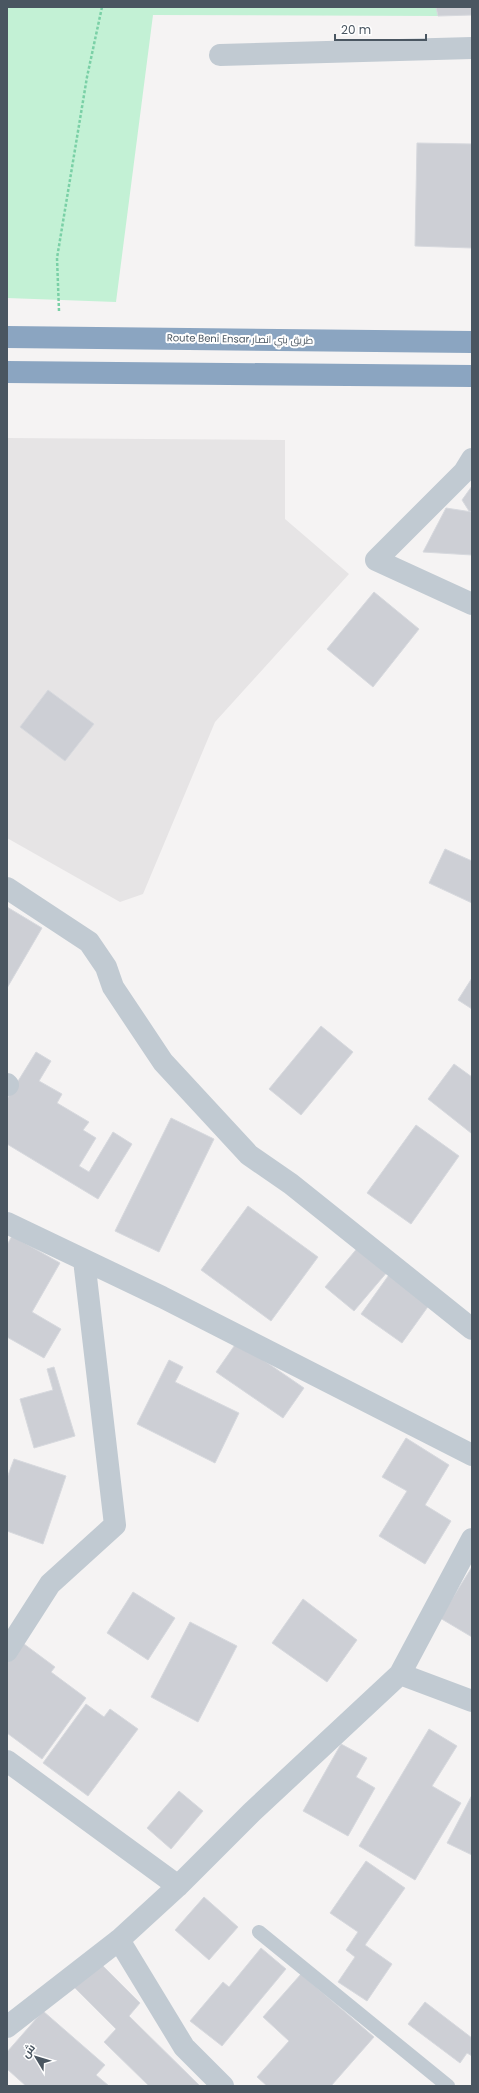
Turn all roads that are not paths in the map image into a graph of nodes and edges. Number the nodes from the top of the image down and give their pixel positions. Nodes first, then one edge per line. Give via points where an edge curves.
1 (472, 48) edge
2 (220, 54) dead end
3 (7, 337) edge
4 (472, 342) edge
5 (7, 372) edge
6 (472, 376) edge
7 (472, 459) edge
8 (472, 604) edge
9 (7, 888) edge
10 (7, 1223) edge
11 (84, 1260) junction
12 (472, 1329) edge
13 (472, 1455) edge
14 (472, 1539) edge
15 (7, 1651) edge
16 (400, 1674) junction
17 (472, 1701) edge
18 (7, 1761) edge
19 (178, 1886) junction
20 (259, 1932) dead end
21 (119, 1940) junction
22 (7, 2027) edge
23 (223, 2086) edge
24 (448, 2086) edge

1 - 2 street
3 - 4 highway, Route Beni Ensar طريق بني انصار
5 - 6 highway
7 - 8 street via 464,472 376,560
9 - 12 street via 89,942 106,967 113,987 163,1062 250,1155 291,1184
10 - 11 street
11 - 13 street
11 - 15 street via 115,1525 50,1584
14 - 16 street
16 - 17 street
16 - 19 street via 252,1812
18 - 19 street
19 - 21 street
20 - 24 lane
21 - 22 street
21 - 23 street via 184,2047

